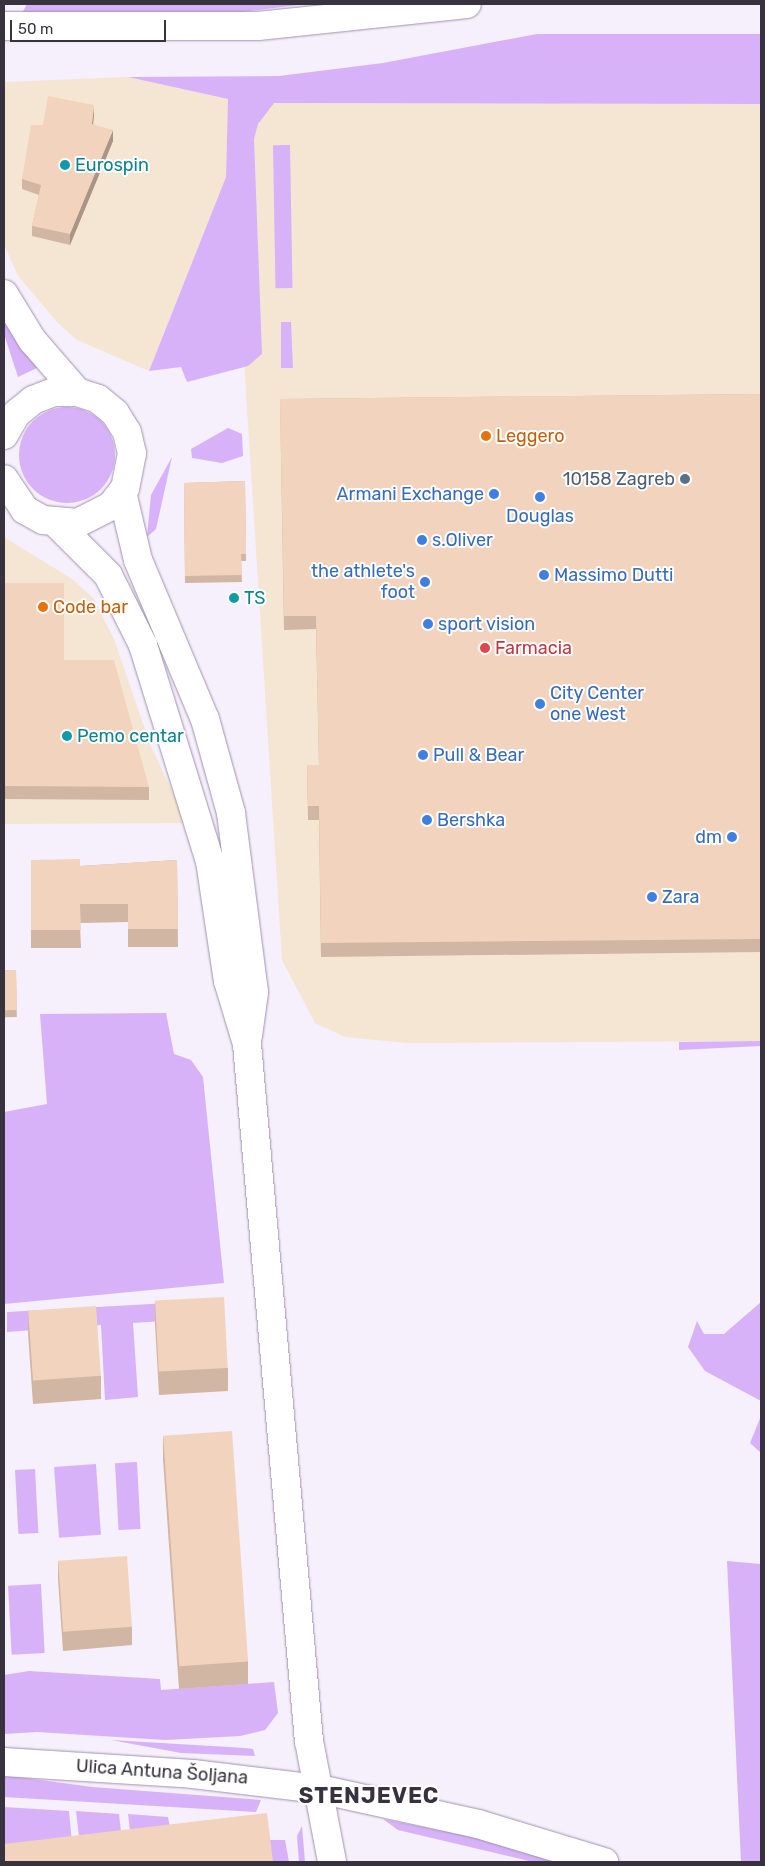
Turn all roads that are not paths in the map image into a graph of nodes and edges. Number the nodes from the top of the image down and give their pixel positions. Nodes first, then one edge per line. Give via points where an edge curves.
1 (467, 4) edge
2 (4, 26) edge
3 (4, 294) edge
4 (77, 392) junction
5 (4, 430) edge
6 (4, 479) edge
7 (122, 492) junction
8 (56, 523) junction
9 (246, 1044) junction
10 (4, 1762) edge
11 (319, 1788) junction
12 (332, 1862) edge
13 (604, 1862) edge

1 - 2 street via 258,26
3 - 4 street via 32,340
4 - 5 street via 54,392 33,400
4 - 7 street via 98,399 116,413 128,432 131,471
6 - 8 street via 25,510
7 - 8 street via 98,516 78,523
7 - 9 street via 138,560 205,719 231,813 254,987
8 - 9 street via 108,575 143,645 210,861 228,982
9 - 11 street via 284,1498 308,1741
10 - 11 street, Ulica Antuna Šoljana via 201,1774
11 - 12 street
11 - 13 street, Ulica Antuna Šoljana via 478,1824

